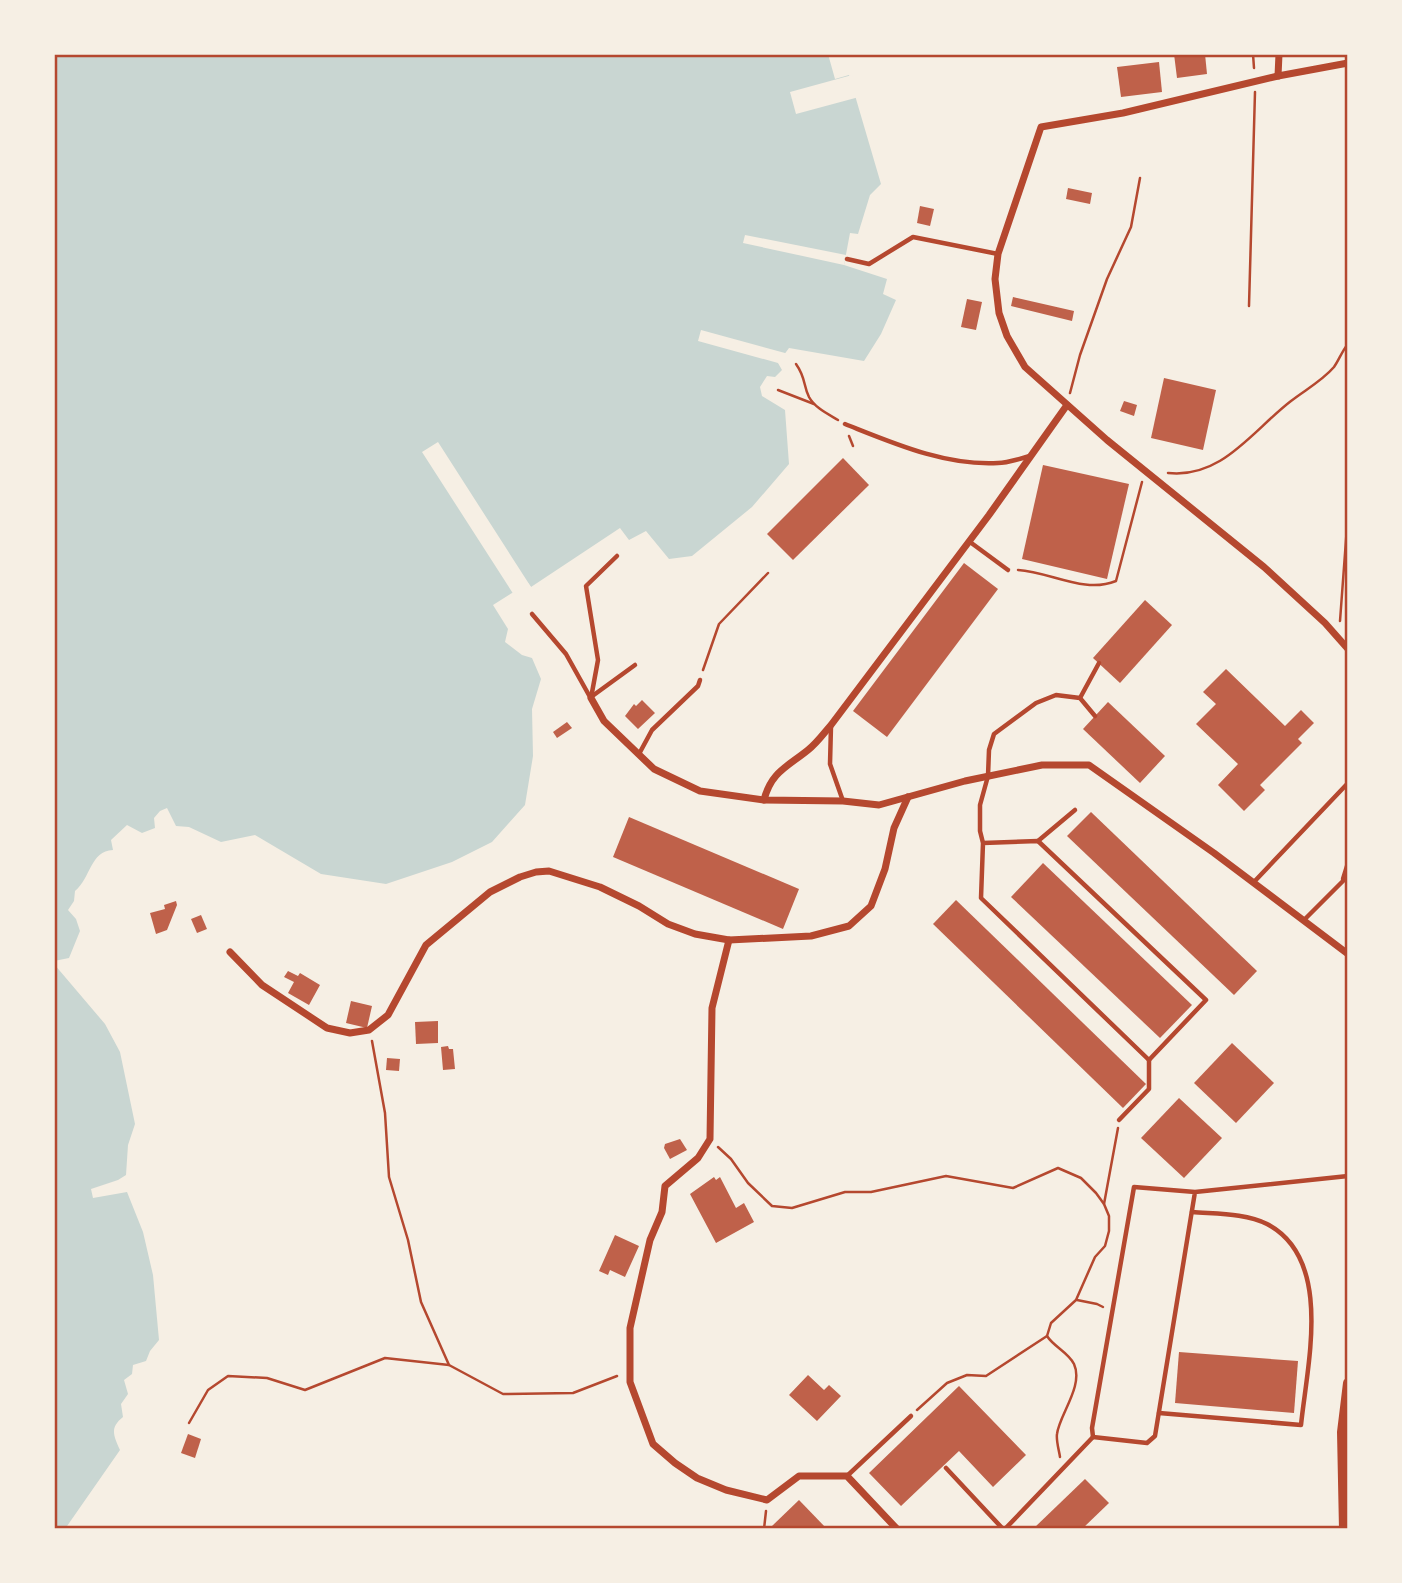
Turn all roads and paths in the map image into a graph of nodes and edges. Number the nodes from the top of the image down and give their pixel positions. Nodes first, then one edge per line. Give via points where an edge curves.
1 (1253, 54) edge
2 (1279, 54) edge
3 (1348, 63) edge
4 (1278, 75) junction
5 (1255, 83) junction
6 (1140, 178) dead end
7 (999, 254) junction
8 (847, 259) dead end
9 (1249, 306) dead end
10 (1348, 344) edge
11 (796, 364) dead end
12 (778, 390) dead end
13 (815, 405) junction
14 (1067, 405) junction
15 (845, 424) junction
16 (853, 446) dead end
17 (1031, 456) junction
18 (1145, 470) junction
19 (1348, 513) edge
20 (969, 541) junction
21 (617, 556) dead end
22 (1008, 570) joint
23 (768, 573) dead end
24 (532, 614) dead end
25 (1339, 639) junction
26 (1348, 649) edge
27 (1098, 663) dead end
28 (635, 665) dead end
29 (700, 680) joint
30 (591, 698) junction
31 (1080, 698) junction
32 (1095, 716) dead end
33 (831, 725) junction
34 (639, 755) junction
35 (988, 776) junction
36 (1348, 783) edge
37 (908, 797) junction
38 (764, 800) junction
39 (843, 802) junction
40 (1075, 810) dead end
41 (1038, 841) junction
42 (984, 843) junction
43 (1348, 863) edge
44 (1348, 876) edge
45 (1342, 882) junction
46 (1253, 883) junction
47 (1303, 921) junction
48 (729, 940) junction
49 (230, 952) dead end
50 (1348, 954) edge
51 (369, 1030) junction
52 (1149, 1060) junction
53 (1119, 1120) joint
54 (710, 1139) junction
55 (1348, 1176) edge
56 (1195, 1192) junction
57 (1104, 1204) junction
58 (1192, 1212) junction
59 (1076, 1300) junction
60 (1112, 1313) junction
61 (1047, 1336) junction
62 (449, 1365) junction
63 (630, 1371) junction
64 (1348, 1383) edge
65 (1159, 1413) junction
66 (911, 1416) joint
67 (189, 1423) dead end
68 (1093, 1437) junction
69 (946, 1468) dead end
70 (1061, 1470) junction
71 (847, 1476) junction
72 (767, 1500) junction
73 (1345, 1525) edge
74 (765, 1528) edge
75 (897, 1529) edge
76 (1004, 1529) edge

1 - 5 path
2 - 4 street
3 - 4 street
4 - 5 street
5 - 7 street via 1041,127
5 - 9 path
6 - 14 path via 1131,227 1080,355
7 - 8 lane via 913,237 869,264
7 - 14 street via 995,279 1007,336 1025,368
10 - 18 path via 1334,367 1226,459 1178,474
11 - 13 path
12 - 13 path
13 - 15 path
14 - 17 street
14 - 18 street
15 - 16 path
15 - 17 lane via 889,442 965,462 999,463
17 - 20 street
18 - 22 path via 1116,581 1102,586 1082,584
18 - 25 street via 1265,567
19 - 25 path
20 - 22 lane
20 - 33 street
21 - 30 lane via 586,586 598,660
23 - 29 path via 719,624
24 - 30 lane via 566,654
25 - 26 street
27 - 31 lane
28 - 30 lane
29 - 34 lane via 652,730
30 - 34 street via 604,722
31 - 32 lane
31 - 35 lane via 1056,695 1036,703 994,734
33 - 38 street via 810,749 782,768
33 - 39 lane via 831,764
34 - 38 street via 653,769 700,790
35 - 37 street
35 - 42 lane via 980,806
35 - 46 street via 1042,765 1089,765
36 - 46 lane
37 - 39 street via 879,805
37 - 48 street via 871,906 849,926 811,936
38 - 39 street
40 - 41 lane
41 - 42 lane
41 - 52 lane via 1206,1000
42 - 52 lane via 981,898
43 - 45 lane
44 - 45 lane
45 - 47 lane
46 - 47 street
47 - 50 street
48 - 51 street via 668,924 600,887 536,872 490,892 426,945 388,1015
48 - 54 street via 712,1008
49 - 51 street via 262,985 327,1028 349,1033
51 - 62 path via 386,1113 389,1177 421,1301
52 - 53 lane via 1149,1089
53 - 57 path
54 - 57 path via 772,1206 792,1208 845,1192 871,1192 946,1176 1013,1188 1058,1168 1081,1178
54 - 63 street via 698,1158 665,1186 630,1328
55 - 56 lane
56 - 58 lane
56 - 60 lane via 1134,1186
57 - 59 path via 1109,1216 1105,1246 1095,1257
58 - 65 lane
58 - 65 lane via 1267,1224 1290,1242 1304,1265 1311,1298 1301,1425
59 - 60 path
59 - 61 path via 1051,1323
60 - 68 lane
61 - 66 path via 986,1376 967,1375 947,1383
61 - 70 path via 1076,1371 1071,1403 1057,1433
62 - 63 path via 503,1394 573,1393
62 - 67 path via 385,1358 304,1390 267,1378 228,1376 208,1390
63 - 72 street via 653,1444 697,1478
64 - 73 street via 1342,1432
65 - 68 lane via 1155,1436 1146,1443
66 - 71 lane
68 - 70 lane
69 - 76 lane
70 - 76 lane
71 - 72 street via 799,1476
71 - 75 street
72 - 74 path

